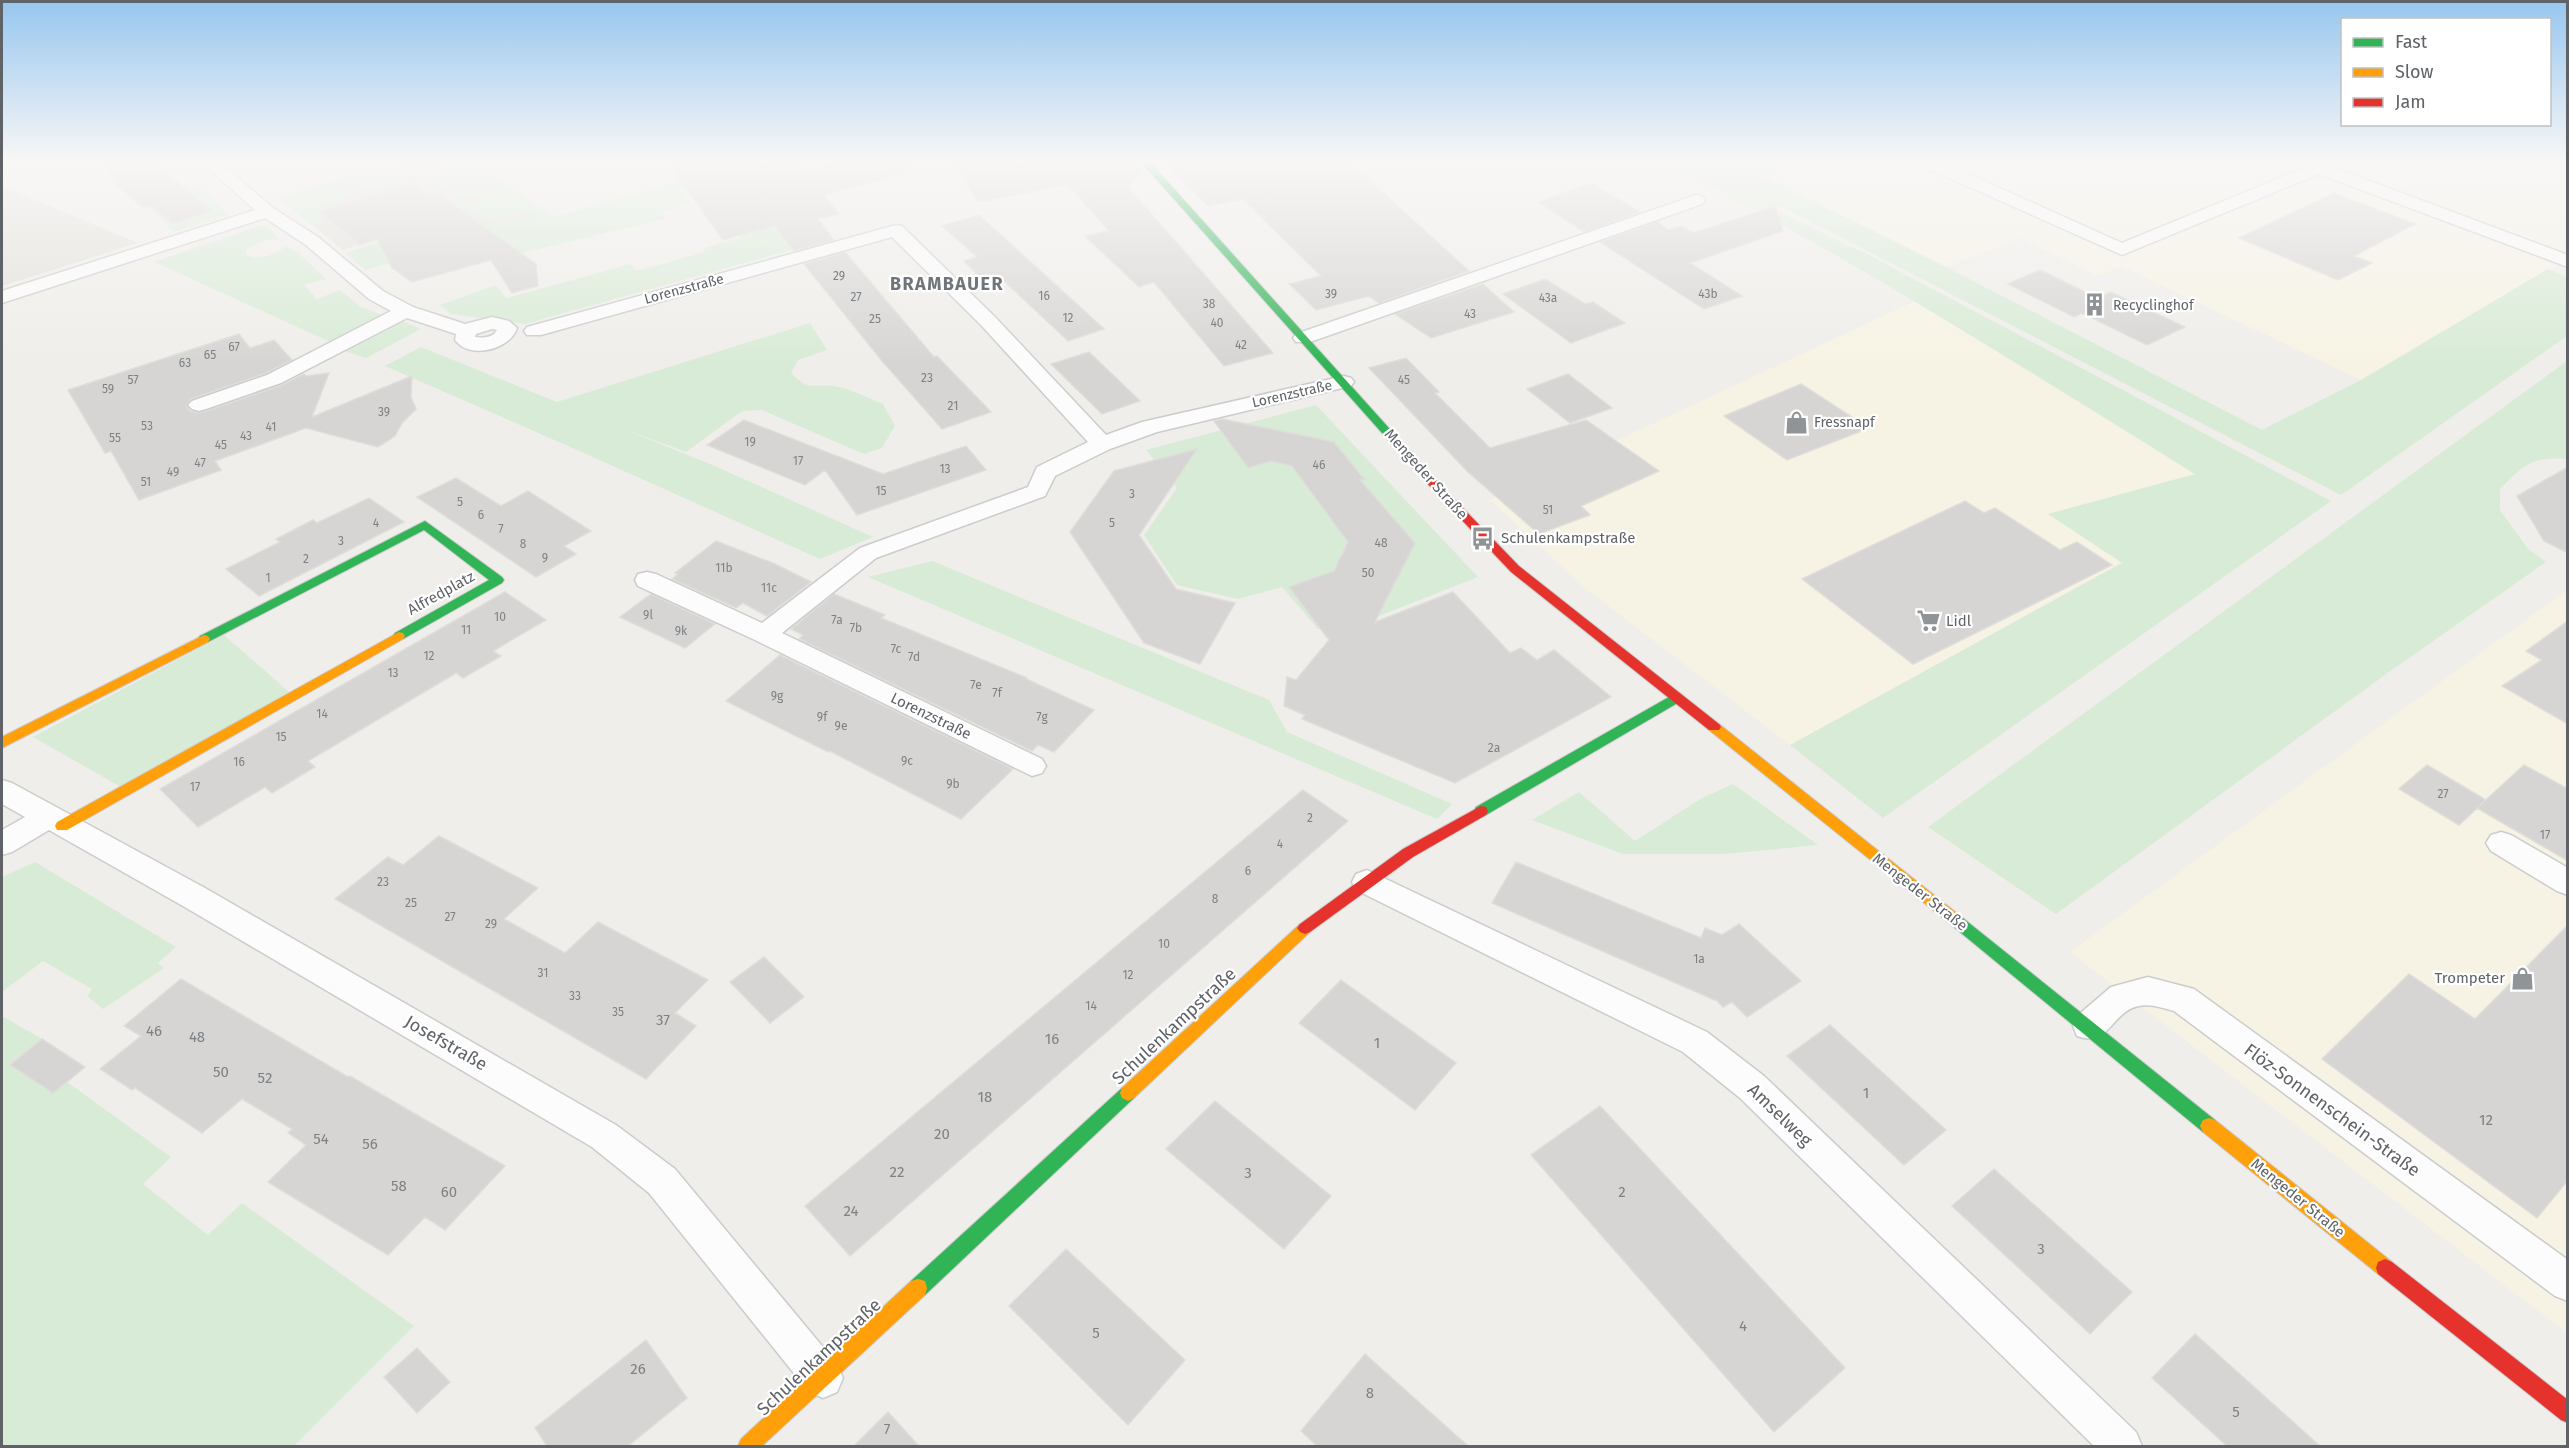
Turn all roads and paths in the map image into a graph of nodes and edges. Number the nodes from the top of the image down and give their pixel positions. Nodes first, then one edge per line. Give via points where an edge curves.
1 (212, 230) edge
2 (294, 230) edge
3 (1205, 230) edge
4 (1612, 230) edge
5 (2077, 230) edge
6 (2167, 230) edge
7 (2482, 230) edge
8 (2568, 262) edge
9 (2, 297) edge
10 (405, 311) junction
11 (466, 331) dead end
12 (534, 331) dead end
13 (1303, 338) junction
14 (1344, 382) junction
15 (199, 405) dead end
16 (1102, 444) junction
17 (647, 580) dead end
18 (764, 634) junction
19 (1676, 699) junction
20 (2, 743) edge
21 (1032, 766) dead end
22 (2, 791) edge
23 (54, 822) junction
24 (2501, 843) dead end
25 (2, 844) edge
26 (1367, 882) junction
27 (2568, 883) edge
28 (2089, 1026) junction
29 (2568, 1284) edge
30 (824, 1378) junction
31 (2568, 1413) edge
32 (748, 1446) edge
33 (2122, 1446) edge

1 - 9 street
2 - 10 street via 376,295
3 - 13 main road, Mengeder Straße
4 - 13 street
5 - 6 street via 2122,250
7 - 8 street
10 - 11 street
10 - 15 street via 274,379
12 - 16 street, Lorenzstraße via 896,230
13 - 14 main road, Mengeder Straße
14 - 16 street, Lorenzstraße via 1191,417
14 - 19 main road, Mengeder Straße via 1515,569
16 - 18 street, Lorenzstraße via 1045,472 1037,491 868,553
17 - 18 street, Lorenzstraße
18 - 21 street, Lorenzstraße
19 - 26 main road, Schulenkampstraße via 1445,831
19 - 28 main road, Mengeder Straße
20 - 23 main road, Alfredplatz via 425,525 498,580
22 - 23 street, Josefstraße
23 - 25 street
23 - 30 street, Josefstraße via 204,903 604,1136 662,1181
24 - 27 street
26 - 30 main road, Schulenkampstraße via 1310,924
26 - 33 street, Amselweg via 1695,1042 1752,1087
28 - 29 street, Flöz-Sonnenschein-Straße via 2122,997 2148,991 2183,999
28 - 31 main road, Mengeder Straße via 2298,1199
30 - 32 main road, Schulenkampstraße

